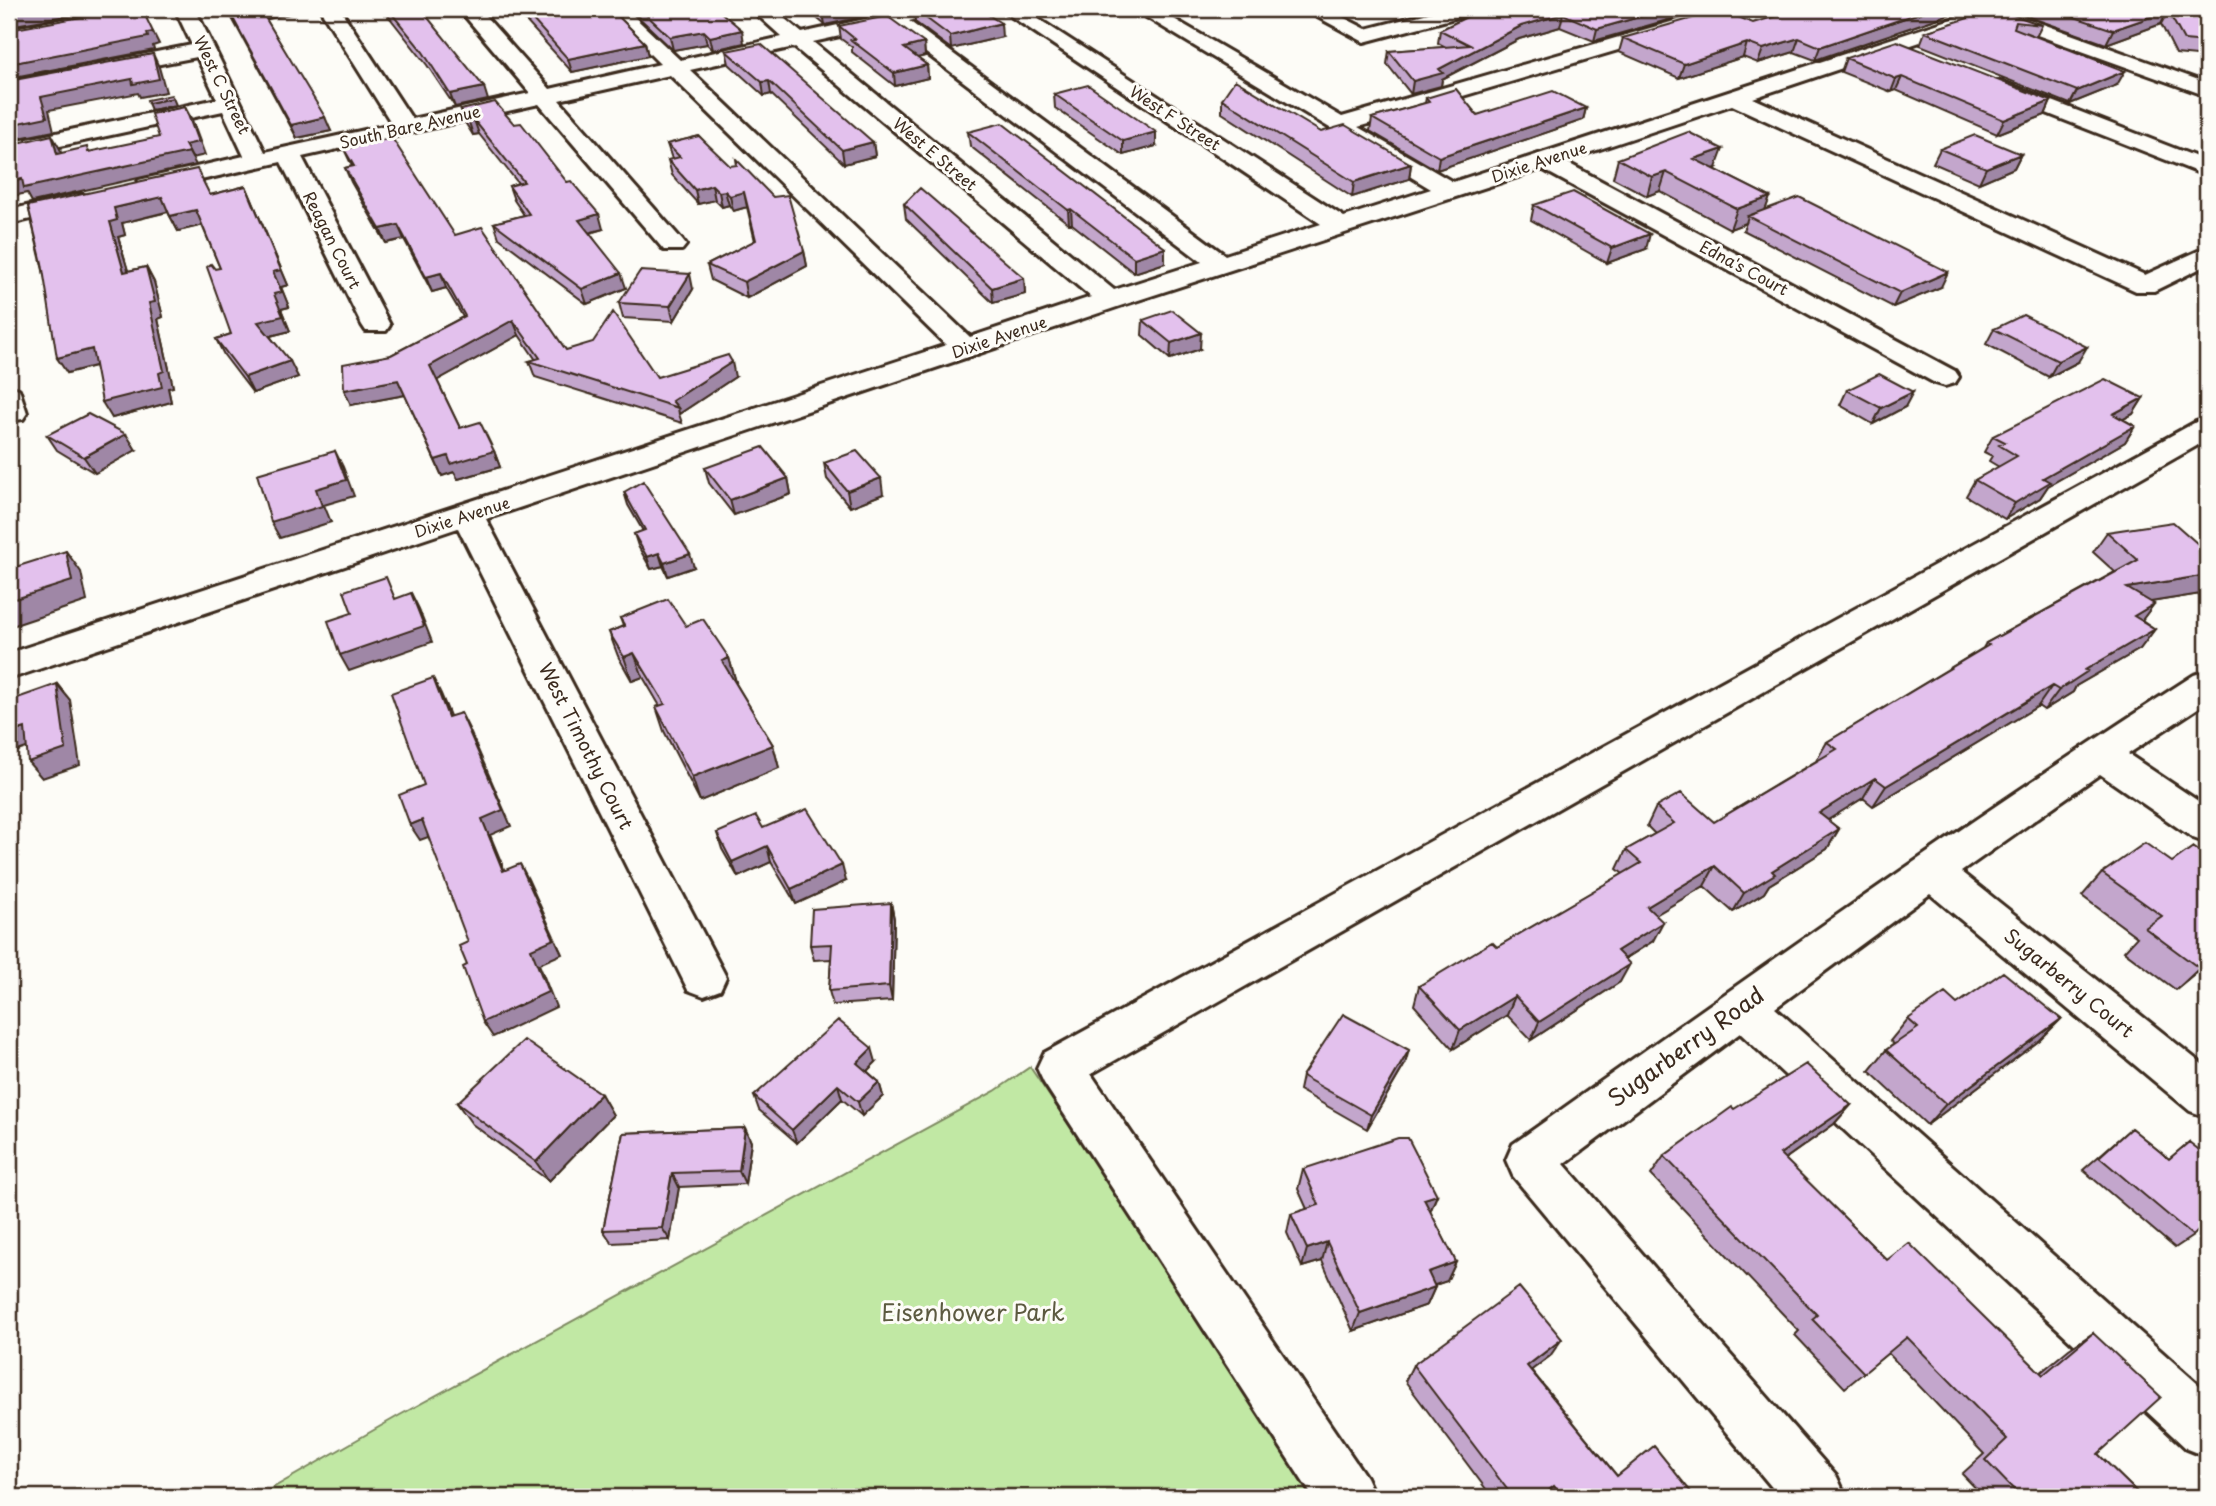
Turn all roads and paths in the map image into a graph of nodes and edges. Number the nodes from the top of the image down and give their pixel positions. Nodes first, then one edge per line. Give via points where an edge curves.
1 (150, 9) edge
2 (185, 9) edge
3 (330, 9) edge
4 (469, 9) edge
5 (615, 9) edge
6 (761, 9) edge
7 (1010, 9) edge
8 (1143, 9) edge
9 (1312, 9) edge
10 (1466, 9) edge
11 (1736, 9) edge
12 (923, 10) edge
13 (1987, 10) edge
14 (892, 18) junction
15 (9, 35) edge
16 (798, 39) junction
17 (205, 48) junction
18 (675, 67) junction
19 (1982, 80) edge
20 (9, 87) edge
21 (2207, 90) edge
22 (545, 96) junction
23 (1735, 97) junction
24 (230, 103) junction
25 (1340, 125) junction
26 (406, 127) junction
27 (9, 150) edge
28 (289, 154) junction
29 (1544, 160) junction
30 (258, 161) junction
31 (2207, 169) edge
32 (127, 190) edge
33 (1451, 191) junction
34 (101, 196) edge
35 (9, 217) edge
36 (1340, 226) junction
37 (673, 245) dead end
38 (2207, 255) edge
39 (1221, 264) junction
40 (1110, 300) junction
41 (376, 325) dead end
42 (966, 349) junction
43 (1945, 377) dead end
44 (2207, 428) edge
45 (468, 515) junction
46 (9, 666) edge
47 (2207, 684) edge
48 (2099, 754) junction
49 (2207, 827) edge
50 (1930, 870) junction
51 (704, 977) dead end
52 (1743, 1007) junction
53 (2207, 1096) edge
54 (2207, 1429) edge
55 (1346, 1497) edge
56 (1817, 1497) edge

1 - 15 street
2 - 17 street, West C Street
3 - 26 street
4 - 22 street
5 - 18 street
6 - 16 street, West E Street
7 - 36 street, West F Street
8 - 25 street
9 - 10 street via 1364,36
11 - 25 street
12 - 14 street, South Bare Avenue
13 - 21 street
13 - 23 street, Dixie Avenue via 1906,50
14 - 16 street, South Bare Avenue
14 - 39 street
16 - 18 street, South Bare Avenue
16 - 40 street, West E Street
17 - 20 street
17 - 24 street, West C Street
18 - 22 street, South Bare Avenue
18 - 42 street
19 - 31 street
22 - 26 street, South Bare Avenue
22 - 37 street
23 - 29 street, Dixie Avenue
23 - 38 street via 2145,285
24 - 27 street
24 - 30 street, West C Street
25 - 33 street
26 - 28 street, South Bare Avenue
28 - 30 street, South Bare Avenue
28 - 41 street, Reagan Court
29 - 33 street, Dixie Avenue
29 - 43 street, Edna's Court
30 - 32 street, South Bare Avenue
33 - 36 street, Dixie Avenue
34 - 35 street
36 - 39 street, Dixie Avenue
39 - 40 street, Dixie Avenue
40 - 42 street, Dixie Avenue
42 - 45 street, Dixie Avenue
44 - 55 street via 1060,1068
45 - 46 street, Dixie Avenue
45 - 51 street, West Timothy Court
47 - 48 street, Sugarberry Road
48 - 49 street
48 - 50 street, Sugarberry Road
50 - 52 street, Sugarberry Road
50 - 53 street, Sugarberry Court
52 - 54 street
52 - 56 street, Sugarberry Road via 1530,1160

